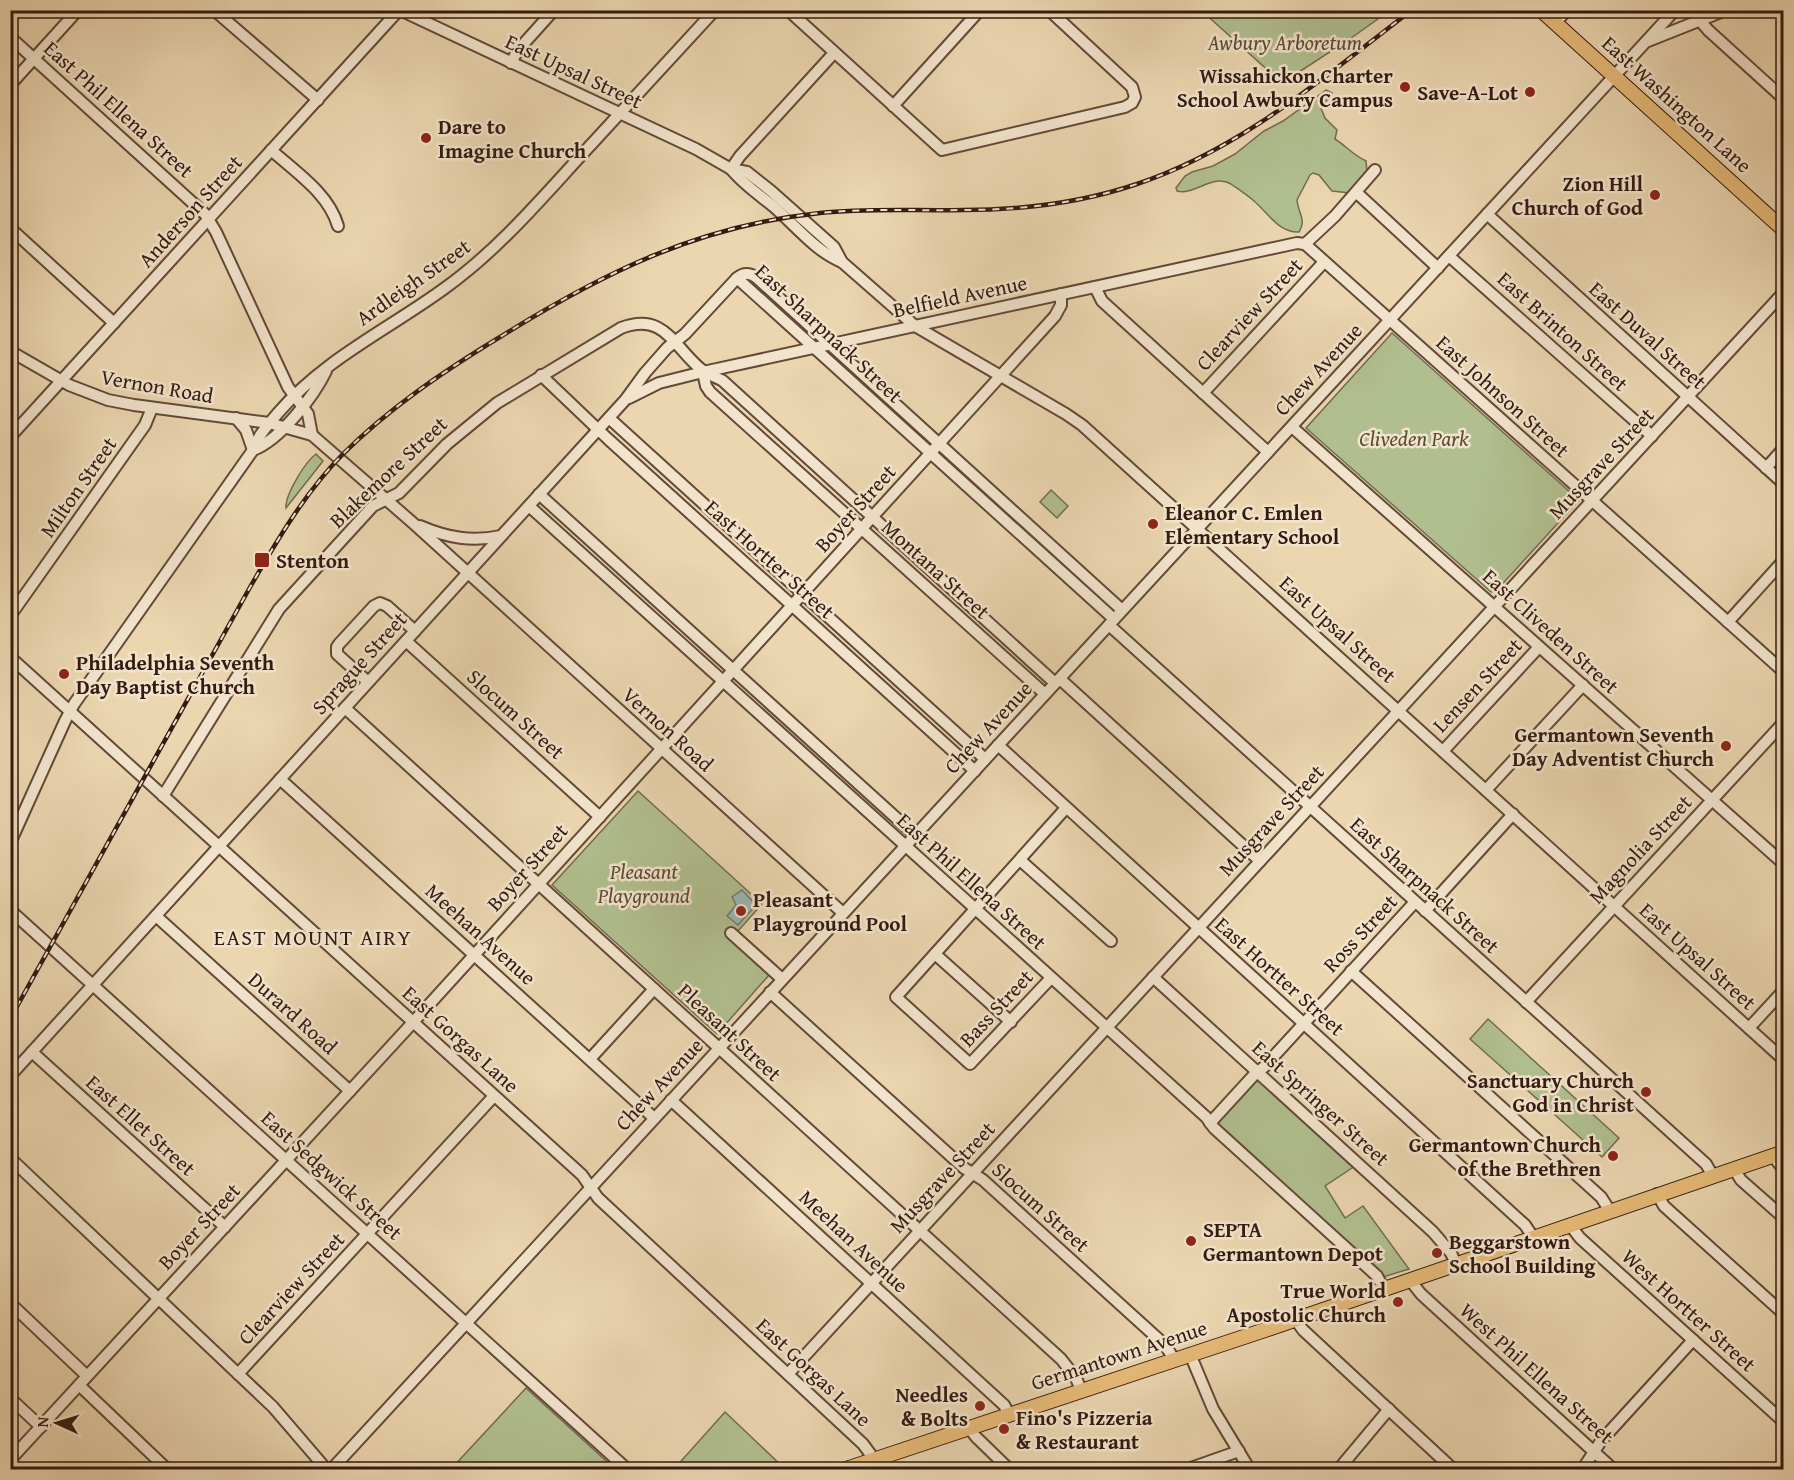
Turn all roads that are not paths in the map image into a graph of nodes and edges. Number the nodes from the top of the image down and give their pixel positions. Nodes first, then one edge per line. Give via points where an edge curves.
1 (78, 10) edge
2 (214, 10) edge
3 (399, 10) edge
4 (554, 10) edge
5 (715, 10) edge
6 (788, 10) edge
7 (980, 10) edge
8 (1049, 10) edge
9 (1541, 10) edge
10 (1567, 10) edge
11 (1675, 10) edge
12 (1691, 10) edge
13 (1726, 10) edge
14 (1701, 21) junction
15 (1556, 23) junction
16 (10, 37) edge
17 (1646, 42) junction
18 (834, 53) junction
19 (34, 59) junction
20 (511, 63) junction
21 (1614, 76) junction
22 (10, 85) edge
23 (1784, 99) edge
24 (318, 100) junction
25 (893, 106) junction
26 (620, 113) junction
27 (271, 150) junction
28 (731, 169) junction
29 (1375, 170) dead end
30 (1357, 193) junction
31 (1487, 214) junction
32 (209, 219) junction
33 (338, 226) dead end
34 (10, 228) edge
35 (1784, 230) edge
36 (1305, 244) junction
37 (1449, 256) junction
38 (1324, 262) junction
39 (1438, 268) junction
40 (737, 278) junction
41 (1095, 287) junction
42 (1784, 292) edge
43 (1061, 294) junction
44 (1389, 321) junction
45 (114, 323) junction
46 (633, 324) joint
47 (915, 326) junction
48 (675, 342) junction
49 (829, 344) junction
50 (814, 348) junction
51 (10, 351) edge
52 (326, 370) junction
53 (703, 372) junction
54 (541, 375) junction
55 (1000, 376) junction
56 (61, 381) junction
57 (1203, 393) junction
58 (293, 396) junction
59 (1688, 397) junction
60 (626, 399) junction
61 (303, 406) junction
62 (152, 408) junction
63 (236, 418) junction
64 (609, 418) junction
65 (269, 423) junction
66 (285, 426) junction
67 (1292, 427) junction
68 (599, 429) junction
69 (312, 435) junction
70 (1652, 436) junction
71 (10, 437) edge
72 (939, 444) junction
73 (1784, 448) edge
74 (253, 450) junction
75 (1268, 452) junction
76 (931, 453) junction
77 (1766, 468) junction
78 (1784, 484) edge
79 (539, 494) junction
80 (386, 500) junction
81 (1592, 501) junction
82 (529, 506) junction
83 (873, 517) junction
84 (413, 523) junction
85 (1198, 528) junction
86 (862, 529) junction
87 (501, 536) junction
88 (1784, 560) edge
89 (467, 574) junction
90 (804, 594) junction
91 (793, 606) junction
92 (1494, 607) junction
93 (1122, 610) junction
94 (10, 616) edge
95 (1111, 622) junction
96 (1728, 622) junction
97 (415, 631) junction
98 (406, 641) junction
99 (1539, 647) junction
100 (10, 657) edge
101 (734, 670) junction
102 (1784, 672) edge
103 (1058, 681) junction
104 (368, 682) junction
105 (723, 682) junction
106 (1583, 685) junction
107 (1045, 694) junction
108 (345, 708) junction
109 (1399, 711) junction
110 (70, 712) junction
111 (1784, 722) edge
112 (998, 745) junction
113 (661, 749) junction
114 (1443, 751) junction
115 (985, 759) junction
116 (975, 771) junction
117 (280, 779) junction
118 (1486, 790) junction
119 (164, 796) junction
120 (1712, 800) junction
121 (1310, 807) junction
122 (1066, 808) junction
123 (1513, 814) junction
124 (600, 817) junction
125 (915, 835) junction
126 (10, 843) edge
127 (905, 846) junction
128 (219, 847) junction
129 (1020, 860) junction
130 (1260, 861) junction
131 (1784, 864) edge
132 (539, 884) junction
133 (1415, 902) junction
134 (1614, 906) junction
135 (10, 910) edge
136 (975, 910) junction
137 (1425, 911) junction
138 (843, 913) junction
139 (156, 916) junction
140 (1198, 928) junction
141 (731, 933) dead end
142 (1111, 941) dead end
143 (935, 954) junction
144 (474, 955) junction
145 (1352, 971) junction
146 (1153, 977) junction
147 (1051, 978) junction
148 (782, 979) junction
149 (93, 985) junction
150 (654, 989) junction
151 (1784, 990) edge
152 (770, 992) junction
153 (1526, 1002) junction
154 (413, 1022) junction
155 (1011, 1022) junction
156 (1304, 1023) junction
157 (1106, 1028) junction
158 (1749, 1028) junction
159 (719, 1048) junction
160 (32, 1052) junction
161 (590, 1059) junction
162 (1784, 1059) edge
163 (1258, 1072) junction
164 (10, 1076) edge
165 (350, 1091) junction
166 (494, 1096) junction
167 (671, 1100) junction
168 (654, 1118) junction
169 (1210, 1123) junction
170 (1778, 1154) edge
171 (10, 1158) edge
172 (286, 1160) junction
173 (1734, 1169) junction
174 (1784, 1170) edge
175 (972, 1173) junction
176 (1713, 1176) junction
177 (590, 1188) junction
178 (1657, 1194) junction
179 (1610, 1211) junction
180 (1784, 1218) edge
181 (1570, 1225) junction
182 (225, 1227) junction
183 (919, 1231) junction
184 (367, 1233) junction
185 (1533, 1237) junction
186 (1456, 1264) junction
187 (1410, 1280) junction
188 (871, 1283) junction
189 (1384, 1289) junction
190 (159, 1299) junction
191 (10, 1303) edge
192 (1784, 1314) edge
193 (1295, 1319) junction
194 (466, 1322) junction
195 (1693, 1340) junction
196 (1190, 1354) junction
197 (1174, 1359) junction
198 (238, 1374) junction
199 (788, 1374) junction
200 (87, 1377) junction
201 (79, 1386) junction
202 (1082, 1390) junction
203 (10, 1398) edge
204 (1389, 1409) junction
205 (1009, 1414) junction
206 (1784, 1422) edge
207 (41, 1427) junction
208 (968, 1427) junction
209 (1239, 1451) junction
210 (1593, 1451) junction
211 (874, 1459) junction
212 (10, 1460) edge
213 (168, 1470) edge
214 (329, 1470) edge
215 (628, 1470) edge
216 (843, 1470) edge
217 (1010, 1470) edge
218 (1185, 1470) edge
219 (1250, 1470) edge
220 (1338, 1470) edge
221 (1454, 1470) edge
222 (1582, 1470) edge
223 (1614, 1470) edge

1 - 19 street
2 - 24 street
3 - 20 street, East Upsal Street
3 - 24 street, Anderson Street
4 - 20 street
5 - 26 street, Ardleigh Street
6 - 18 street
7 - 25 street
8 - 25 street via 1130,84 1135,97 1132,103 941,150
9 - 15 main road, East Washington Lane
10 - 15 street
11 - 17 street, Chew Avenue
12 - 14 street
13 - 14 street
14 - 17 street
14 - 23 street
15 - 21 main road, East Washington Lane
16 - 19 street, East Phil Ellena Street
17 - 21 street, Chew Avenue
18 - 25 street
18 - 28 street
19 - 22 street
19 - 32 street, East Phil Ellena Street
20 - 26 street, East Upsal Street
21 - 31 street, Chew Avenue
21 - 35 main road, East Washington Lane
24 - 27 street, Anderson Street
26 - 28 street, East Upsal Street
26 - 52 street, Ardleigh Street via 485,256 447,287
27 - 32 street, Anderson Street
27 - 33 street via 325,199
28 - 47 street, East Upsal Street via 827,256 842,262
29 - 30 street, Clearview Street
30 - 36 street, Clearview Street
30 - 39 street
31 - 37 street, Chew Avenue
31 - 59 street, East Duval Street
32 - 45 street, Anderson Street
32 - 58 street, East Phil Ellena Street
34 - 45 street
36 - 38 street, East Johnson Street
36 - 41 street, Belfield Avenue
37 - 39 street, Chew Avenue
37 - 70 street, East Brinton Street
38 - 44 street, East Johnson Street
38 - 57 street, Clearview Street
39 - 44 street, Chew Avenue
40 - 48 street, Sprague Street
40 - 49 street, East Sharpnack Street via 743,274 754,276
40 - 50 street, East Sharpnack Street
41 - 43 street, Belfield Avenue
41 - 57 street via 1102,301
42 - 59 street, Musgrave Street
43 - 47 street, Belfield Avenue
43 - 55 street, Boyer Street via 1055,316
44 - 67 street, Chew Avenue
44 - 81 street, East Johnson Street
45 - 56 street, Anderson Street
46 - 48 street, Montana Street via 658,327
46 - 54 street, Blakemore Street
47 - 49 street, Belfield Avenue
47 - 55 street, East Upsal Street
48 - 53 street, Montana Street
48 - 60 street, Sprague Street
49 - 50 street, Belfield Avenue
49 - 72 street, East Sharpnack Street
50 - 53 street, Belfield Avenue
50 - 76 street, East Sharpnack Street
51 - 56 street, Vernon Road
52 - 58 street, Ardleigh Street
52 - 61 street, Ardleigh Street
53 - 60 street, Belfield Avenue via 659,383
53 - 83 street, Montana Street via 723,381
53 - 86 street, Montana Street via 710,392
54 - 68 street, East Hortter Street
54 - 80 street, Blakemore Street via 471,423 399,493
55 - 72 street, Boyer Street
55 - 85 street, East Upsal Street via 1082,425
56 - 62 street, Vernon Road via 108,400
56 - 71 street, Anderson Street
57 - 75 street
58 - 61 street, East Phil Ellena Street
58 - 65 street, Ardleigh Street
59 - 70 street, Musgrave Street
59 - 77 street, East Duval Street
60 - 64 street, Sprague Street
61 - 66 street, Ardleigh Street
61 - 69 street, East Phil Ellena Street
62 - 63 street, Vernon Road
62 - 94 street, Milton Street via 145,425
63 - 65 street, Vernon Road
63 - 74 street, Vernon Road via 246,430
64 - 68 street, Sprague Street
64 - 90 street, East Hortter Street
65 - 66 street, Vernon Road
65 - 74 street, Ardleigh Street via 256,439
66 - 69 street, Vernon Road
66 - 74 street, Ardleigh Street via 272,440
67 - 75 street, Chew Avenue
67 - 92 street, East Cliveden Street
68 - 79 street, Sprague Street
68 - 91 street, East Hortter Street
69 - 80 street, Vernon Road
70 - 81 street, Musgrave Street
72 - 76 street, Boyer Street
72 - 93 street, East Sharpnack Street
73 - 77 street
74 - 110 street, Ardleigh Street
75 - 85 street, Chew Avenue
76 - 83 street, Boyer Street
76 - 95 street, East Sharpnack Street
77 - 78 street, East Duval Street
79 - 82 street, Sprague Street
79 - 101 street, East Phil Ellena Street
80 - 84 street, Vernon Road
80 - 119 street, Blakemore Street via 373,506 279,609
81 - 92 street, Musgrave Street
81 - 96 street, East Johnson Street
82 - 87 street, Sprague Street
82 - 105 street, East Phil Ellena Street
83 - 86 street, Boyer Street
83 - 103 street, Montana Street
84 - 87 street via 465,540
84 - 89 street, Vernon Road
85 - 93 street, Chew Avenue
85 - 109 street, East Upsal Street
86 - 90 street, Boyer Street
86 - 107 street, Montana Street
87 - 89 street, Sprague Street
88 - 96 street
89 - 97 street, Sprague Street
89 - 113 street, Vernon Road
90 - 91 street, Boyer Street
90 - 115 street, East Hortter Street
91 - 101 street, Boyer Street
91 - 116 street, East Hortter Street
92 - 99 street, East Cliveden Street
92 - 109 street, Musgrave Street
93 - 95 street, Chew Avenue
95 - 103 street, Chew Avenue
95 - 121 street, East Sharpnack Street
96 - 102 street, East Johnson Street
97 - 98 street, Sprague Street
97 - 104 street via 380,603 339,644 336,651
98 - 104 street, Sprague Street
98 - 124 street, Slocum Street
99 - 106 street, East Cliveden Street
99 - 114 street, Lensen Street
100 - 110 street, East Gorgas Lane
101 - 105 street, Boyer Street
101 - 125 street, East Phil Ellena Street
103 - 107 street, Chew Avenue
103 - 130 street, Montana Street
104 - 108 street, Sprague Street
105 - 113 street, Boyer Street
105 - 127 street, East Phil Ellena Street
106 - 118 street
106 - 120 street, East Cliveden Street
107 - 112 street, Chew Avenue
108 - 117 street, Sprague Street
108 - 132 street, Pleasant Street
109 - 114 street, East Upsal Street
109 - 121 street, Musgrave Street
110 - 119 street, East Gorgas Lane
110 - 126 street, Ardleigh Street
111 - 120 street, Magnolia Street
112 - 115 street, Chew Avenue
112 - 122 street, East Hortter Street
113 - 124 street, Boyer Street
113 - 138 street, Vernon Road
114 - 118 street, East Upsal Street
115 - 116 street, Chew Avenue
116 - 125 street, Chew Avenue
117 - 128 street, Sprague Street
117 - 144 street, Meehan Avenue
118 - 123 street, East Upsal Street
119 - 128 street, East Gorgas Lane
120 - 131 street, East Cliveden Street
120 - 134 street, Magnolia Street
121 - 130 street, Musgrave Street
121 - 133 street, East Sharpnack Street
122 - 129 street
122 - 140 street, East Hortter Street
123 - 134 street, East Upsal Street
123 - 137 street, Ross Street
124 - 132 street, Boyer Street
125 - 127 street, Chew Avenue
127 - 136 street, East Phil Ellena Street
127 - 138 street, Chew Avenue
128 - 139 street, Sprague Street
128 - 154 street, East Gorgas Lane
129 - 136 street
129 - 142 street
130 - 140 street, Musgrave Street
132 - 144 street, Boyer Street
132 - 150 street, Pleasant Street
133 - 137 street, East Sharpnack Street
133 - 145 street, Ross Street
134 - 153 street, Magnolia Street
134 - 158 street, East Upsal Street
135 - 149 street, East Sedgwick Street
136 - 143 street
136 - 147 street, East Phil Ellena Street
137 - 153 street, East Sharpnack Street
138 - 148 street, Chew Avenue
139 - 149 street, Sprague Street
139 - 165 street, Durard Road
140 - 146 street, Musgrave Street
140 - 156 street, East Hortter Street
141 - 148 street
143 - 155 street
143 - 155 street, Bass Street via 896,997 970,1064
144 - 154 street, Boyer Street
144 - 161 street, Meehan Avenue
145 - 156 street, Ross Street
145 - 179 street via 1606,1202
146 - 157 street, Musgrave Street
146 - 163 street, East Springer Street
147 - 155 street, Bass Street
147 - 157 street, East Phil Ellena Street
148 - 152 street, Chew Avenue
149 - 160 street, Sprague Street
149 - 172 street, East Sedgwick Street
150 - 159 street, Pleasant Street
150 - 161 street
151 - 158 street
152 - 159 street, Chew Avenue
152 - 175 street, Slocum Street
153 - 176 street, East Sharpnack Street via 1706,1164
154 - 165 street, Boyer Street
154 - 166 street, East Gorgas Lane
156 - 163 street, Ross Street
156 - 185 street, East Hortter Street via 1525,1225
157 - 169 street, East Phil Ellena Street
157 - 175 street, Musgrave Street
158 - 162 street, East Upsal Street
159 - 167 street, Chew Avenue
159 - 183 street, Pleasant Street
160 - 164 street, Sprague Street
160 - 182 street, East Ellet Street
161 - 168 street, Meehan Avenue
163 - 169 street, Ross Street
163 - 186 street, East Springer Street via 1434,1232
165 - 172 street, Boyer Street
166 - 177 street, East Gorgas Lane via 582,1176
166 - 184 street, Clearview Street
167 - 168 street, Chew Avenue
167 - 188 street, Meehan Avenue
168 - 177 street, Chew Avenue
169 - 189 street, East Phil Ellena Street via 1377,1276
170 - 173 main road, Germantown Avenue
170 - 174 street
171 - 190 street
172 - 182 street, Boyer Street
172 - 184 street, East Sedgwick Street
173 - 176 main road, Germantown Avenue
173 - 180 street
175 - 183 street, Musgrave Street
175 - 197 street, Slocum Street via 1165,1346
176 - 178 main road, Germantown Avenue
177 - 194 street, Chew Avenue
177 - 199 street, East Gorgas Lane
178 - 179 main road, Germantown Avenue
178 - 192 street via 1664,1206
179 - 181 main road, Germantown Avenue
181 - 185 main road, Germantown Avenue
181 - 195 street, West Hortter Street
182 - 190 street, Boyer Street
183 - 188 street, Musgrave Street
183 - 202 street, Pleasant Street via 1061,1359
184 - 194 street, East Sedgwick Street
184 - 198 street, Clearview Street
185 - 186 main road, Germantown Avenue
186 - 187 main road, Germantown Avenue
187 - 189 main road, Germantown Avenue
187 - 210 street, West Phil Ellena Street
188 - 199 street, Musgrave Street
188 - 205 street, Meehan Avenue via 1004,1405
189 - 193 main road, Germantown Avenue
190 - 198 street
190 - 200 street, Boyer Street
191 - 200 street
193 - 196 main road, Germantown Avenue
193 - 204 street
194 - 214 street, Chew Avenue
194 - 215 street, East Sedgwick Street
195 - 206 street, West Hortter Street
195 - 210 street
196 - 197 main road, Germantown Avenue
196 - 209 street via 1213,1409
197 - 202 main road, Germantown Avenue
198 - 214 street via 282,1416
199 - 211 street, East Gorgas Lane
200 - 201 street, Boyer Street
201 - 207 street, Boyer Street
201 - 213 street
202 - 205 main road, Germantown Avenue
203 - 207 street
204 - 220 street
204 - 221 street
205 - 208 main road, Germantown Avenue
207 - 212 street, Boyer Street
208 - 211 main road, Germantown Avenue
208 - 217 street
209 - 218 street
209 - 219 street
210 - 222 street
210 - 223 street, West Phil Ellena Street
211 - 216 main road, Germantown Avenue

